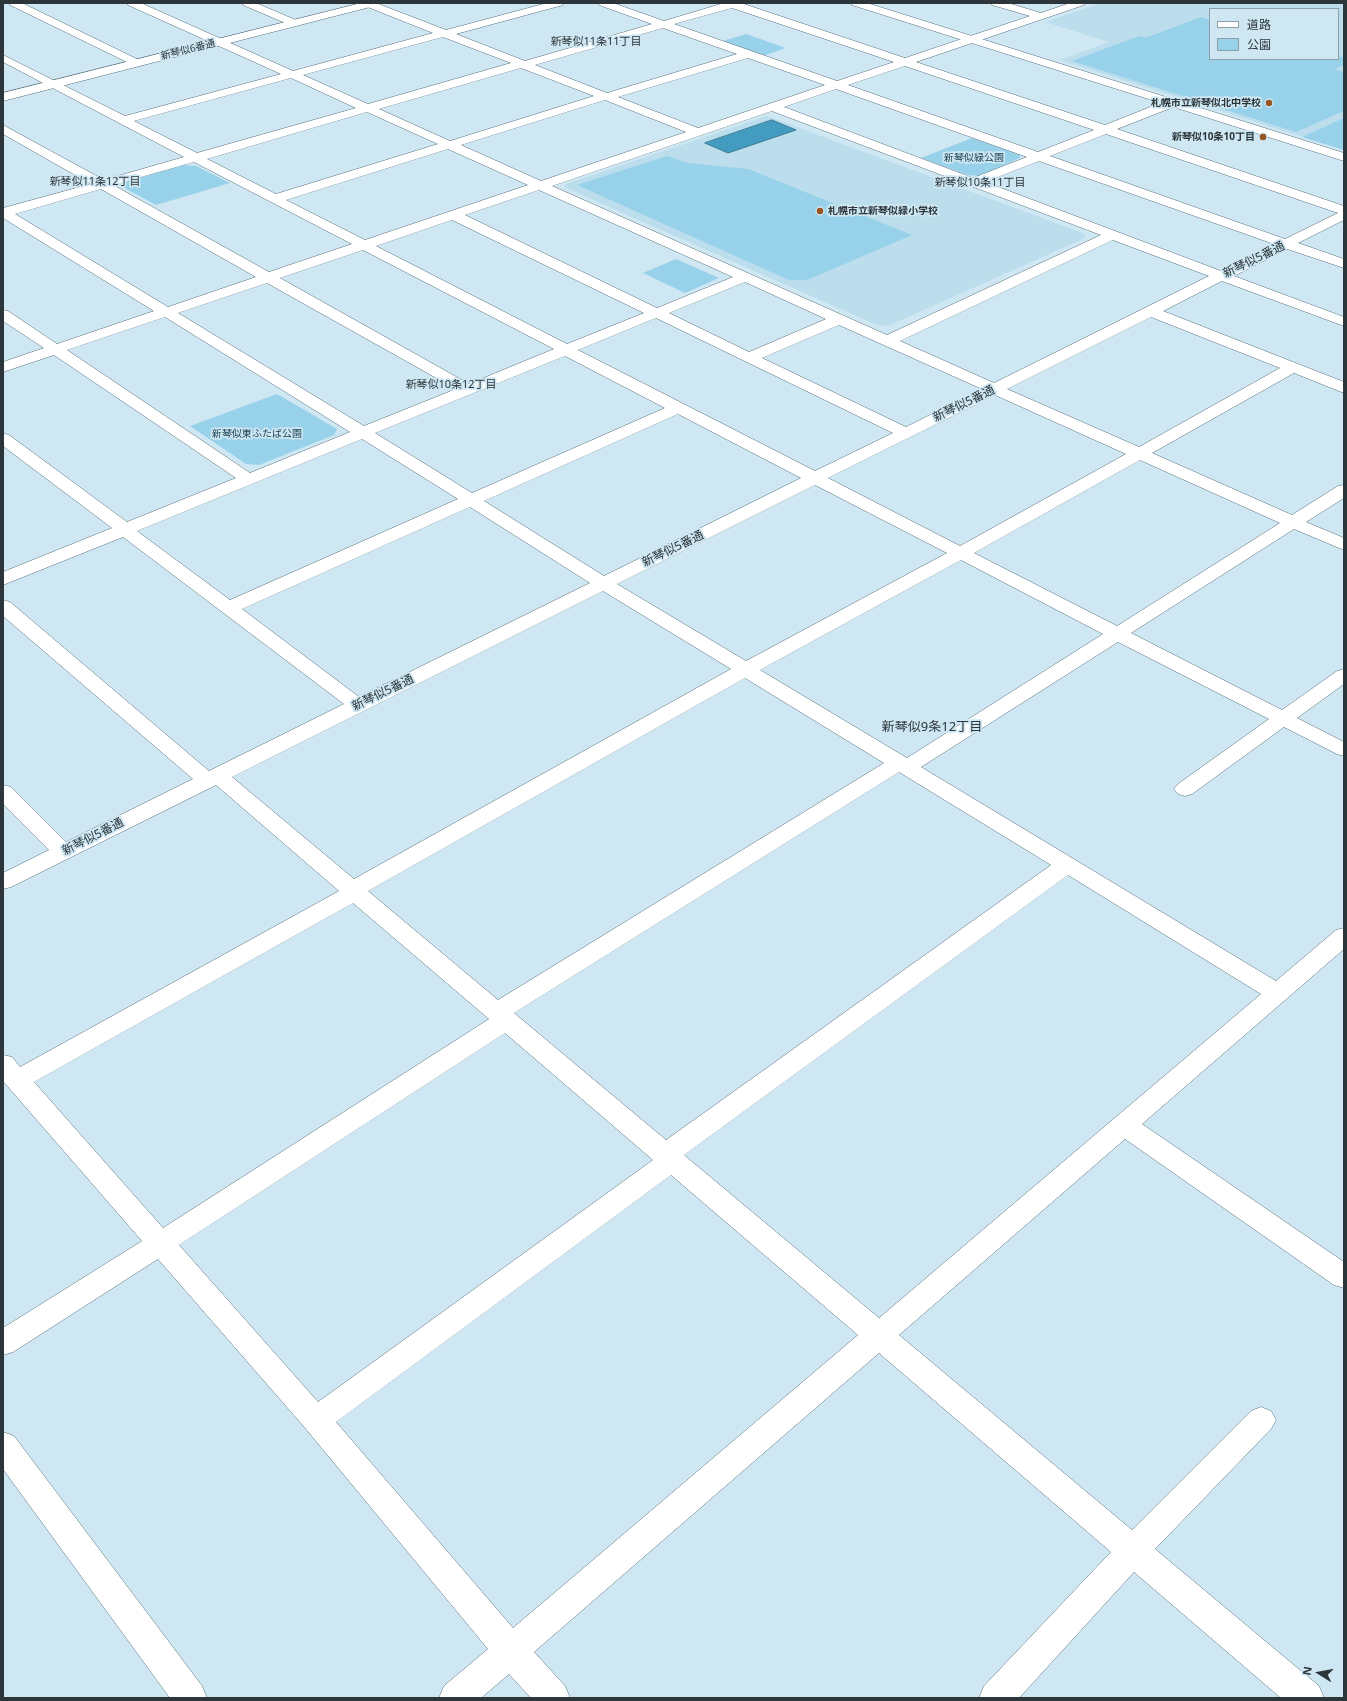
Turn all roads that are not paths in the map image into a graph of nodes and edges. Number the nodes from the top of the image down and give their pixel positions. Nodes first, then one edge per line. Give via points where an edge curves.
1 (17, 3) edge
2 (132, 3) edge
3 (247, 3) edge
4 (371, 3) edge
5 (560, 3) edge
6 (603, 3) edge
7 (732, 3) edge
8 (856, 3) edge
9 (996, 3) edge
10 (1080, 3) edge
11 (3, 7) edge
12 (1041, 16) junction
13 (294, 23) junction
14 (663, 24) junction
15 (445, 34) junction
16 (972, 40) junction
17 (220, 42) junction
18 (748, 54) junction
19 (3, 58) edge
20 (905, 62) junction
21 (137, 63) junction
22 (522, 64) junction
23 (292, 74) junction
24 (53, 84) junction
25 (836, 85) junction
26 (3, 97) edge
27 (605, 97) junction
28 (1172, 103) junction
29 (772, 107) junction
30 (367, 108) junction
31 (122, 121) junction
32 (3, 129) edge
33 (1105, 130) junction
34 (697, 132) junction
35 (449, 145) junction
36 (1039, 156) junction
37 (1344, 157) edge
38 (194, 158) junction
39 (972, 183) junction
40 (102, 184) junction
41 (540, 186) junction
42 (274, 199) junction
43 (1344, 210) edge
44 (3, 212) edge
45 (453, 215) junction
46 (1344, 215) edge
47 (1112, 235) junction
48 (1286, 244) junction
49 (364, 245) junction
50 (1344, 264) edge
51 (1222, 276) junction
52 (745, 277) junction
53 (268, 278) junction
54 (1150, 311) junction
55 (166, 312) junction
56 (658, 313) junction
57 (3, 314) edge
58 (839, 320) junction
59 (1344, 322) edge
60 (887, 341) junction
61 (57, 349) junction
62 (567, 350) junction
63 (750, 357) junction
64 (3, 367) edge
65 (1292, 368) junction
66 (1344, 388) edge
67 (467, 389) junction
68 (994, 389) junction
69 (678, 408) junction
70 (362, 432) junction
71 (906, 433) junction
72 (3, 438) edge
73 (1138, 453) junction
74 (815, 478) junction
75 (248, 479) junction
76 (1344, 490) edge
77 (470, 500) junction
78 (1293, 522) junction
79 (125, 530) junction
80 (1344, 545) edge
81 (961, 553) junction
82 (3, 579) edge
83 (603, 584) junction
84 (3, 606) edge
85 (228, 608) junction
86 (1117, 634) junction
87 (746, 669) junction
88 (1344, 675) edge
89 (358, 705) junction
90 (1282, 718) junction
91 (1344, 750) edge
92 (903, 765) junction
93 (212, 778) junction
94 (1185, 789) dead end
95 (3, 792) edge
96 (64, 852) junction
97 (1067, 865) junction
98 (3, 882) edge
99 (354, 891) junction
100 (1344, 936) edge
101 (1278, 993) junction
102 (502, 1016) junction
103 (10, 1072) edge
104 (1125, 1125) junction
105 (668, 1158) junction
106 (161, 1243) junction
107 (1344, 1277) edge
108 (879, 1336) junction
109 (3, 1343) edge
110 (316, 1420) junction
111 (1261, 1420) dead end
112 (3, 1445) edge
113 (1133, 1550) junction
114 (511, 1651) junction
115 (190, 1698) edge
116 (456, 1698) edge
117 (554, 1698) edge
118 (996, 1698) edge
119 (1307, 1698) edge

1 - 11 street
1 - 21 street
2 - 17 street
3 - 13 street
4 - 13 street, 新琴似6番通
4 - 15 street
5 - 15 street
6 - 14 street
7 - 14 street
7 - 20 street
8 - 16 street
9 - 12 street
10 - 12 street
12 - 16 street
13 - 17 street, 新琴似6番通
14 - 18 street
14 - 22 street
15 - 22 street
15 - 23 street
16 - 20 street
16 - 28 street
17 - 21 street, 新琴似6番通
17 - 23 street
18 - 25 street
18 - 27 street
19 - 24 street
20 - 25 street
20 - 33 street
21 - 24 street, 新琴似6番通
22 - 27 street
22 - 30 street
23 - 30 street
23 - 31 street
24 - 26 street, 新琴似6番通
24 - 31 street
25 - 29 street
25 - 36 street
27 - 34 street
27 - 35 street
28 - 33 street
28 - 37 street
29 - 34 street
29 - 39 street
30 - 35 street
30 - 38 street
31 - 38 street
32 - 40 street
33 - 36 street
33 - 43 street
34 - 41 street
35 - 41 street
35 - 42 street
36 - 39 street
36 - 48 street
38 - 40 street
38 - 42 street
39 - 47 street
40 - 44 street
40 - 53 street
41 - 45 street
41 - 52 street
42 - 49 street
44 - 55 street
45 - 49 street
45 - 56 street
46 - 48 street, 新琴似5番通
47 - 51 street
47 - 60 street
48 - 50 street
48 - 51 street, 新琴似5番通
49 - 53 street
49 - 62 street
51 - 54 street, 新琴似5番通
51 - 59 street
52 - 56 street
52 - 58 street
53 - 55 street
53 - 67 street
54 - 65 street
54 - 68 street, 新琴似5番通
55 - 61 street
55 - 70 street
56 - 62 street
56 - 63 street
57 - 61 street
58 - 60 street
58 - 63 street
60 - 68 street
61 - 64 street
61 - 75 street
62 - 67 street
62 - 69 street
63 - 71 street
65 - 66 street
65 - 73 street
67 - 70 street
68 - 71 street, 新琴似5番通
68 - 73 street
69 - 74 street
69 - 77 street
70 - 75 street
70 - 77 street
71 - 74 street, 新琴似5番通
72 - 79 street
73 - 78 street
73 - 81 street
74 - 81 street
74 - 83 street, 新琴似5番通
75 - 79 street
76 - 78 street
77 - 83 street
77 - 85 street
78 - 80 street
78 - 86 street
79 - 82 street
79 - 85 street
81 - 86 street
81 - 87 street
83 - 87 street
83 - 89 street, 新琴似5番通
84 - 93 street
85 - 89 street
86 - 90 street
86 - 92 street
87 - 92 street
87 - 99 street
88 - 90 street
89 - 93 street, 新琴似5番通
90 - 91 street
90 - 94 street
92 - 97 street
92 - 102 street
93 - 96 street, 新琴似5番通
93 - 99 street
95 - 96 street
96 - 98 street, 新琴似5番通
97 - 101 street
97 - 105 street
99 - 102 street
99 - 103 street
100 - 101 street
101 - 104 street
102 - 105 street
102 - 106 street
103 - 106 street
104 - 107 street
104 - 108 street
105 - 108 street
105 - 110 street
106 - 109 street
106 - 110 street
108 - 113 street
108 - 114 street
110 - 114 street
111 - 113 street
112 - 115 street
113 - 118 street
113 - 119 street
114 - 116 street
114 - 117 street

